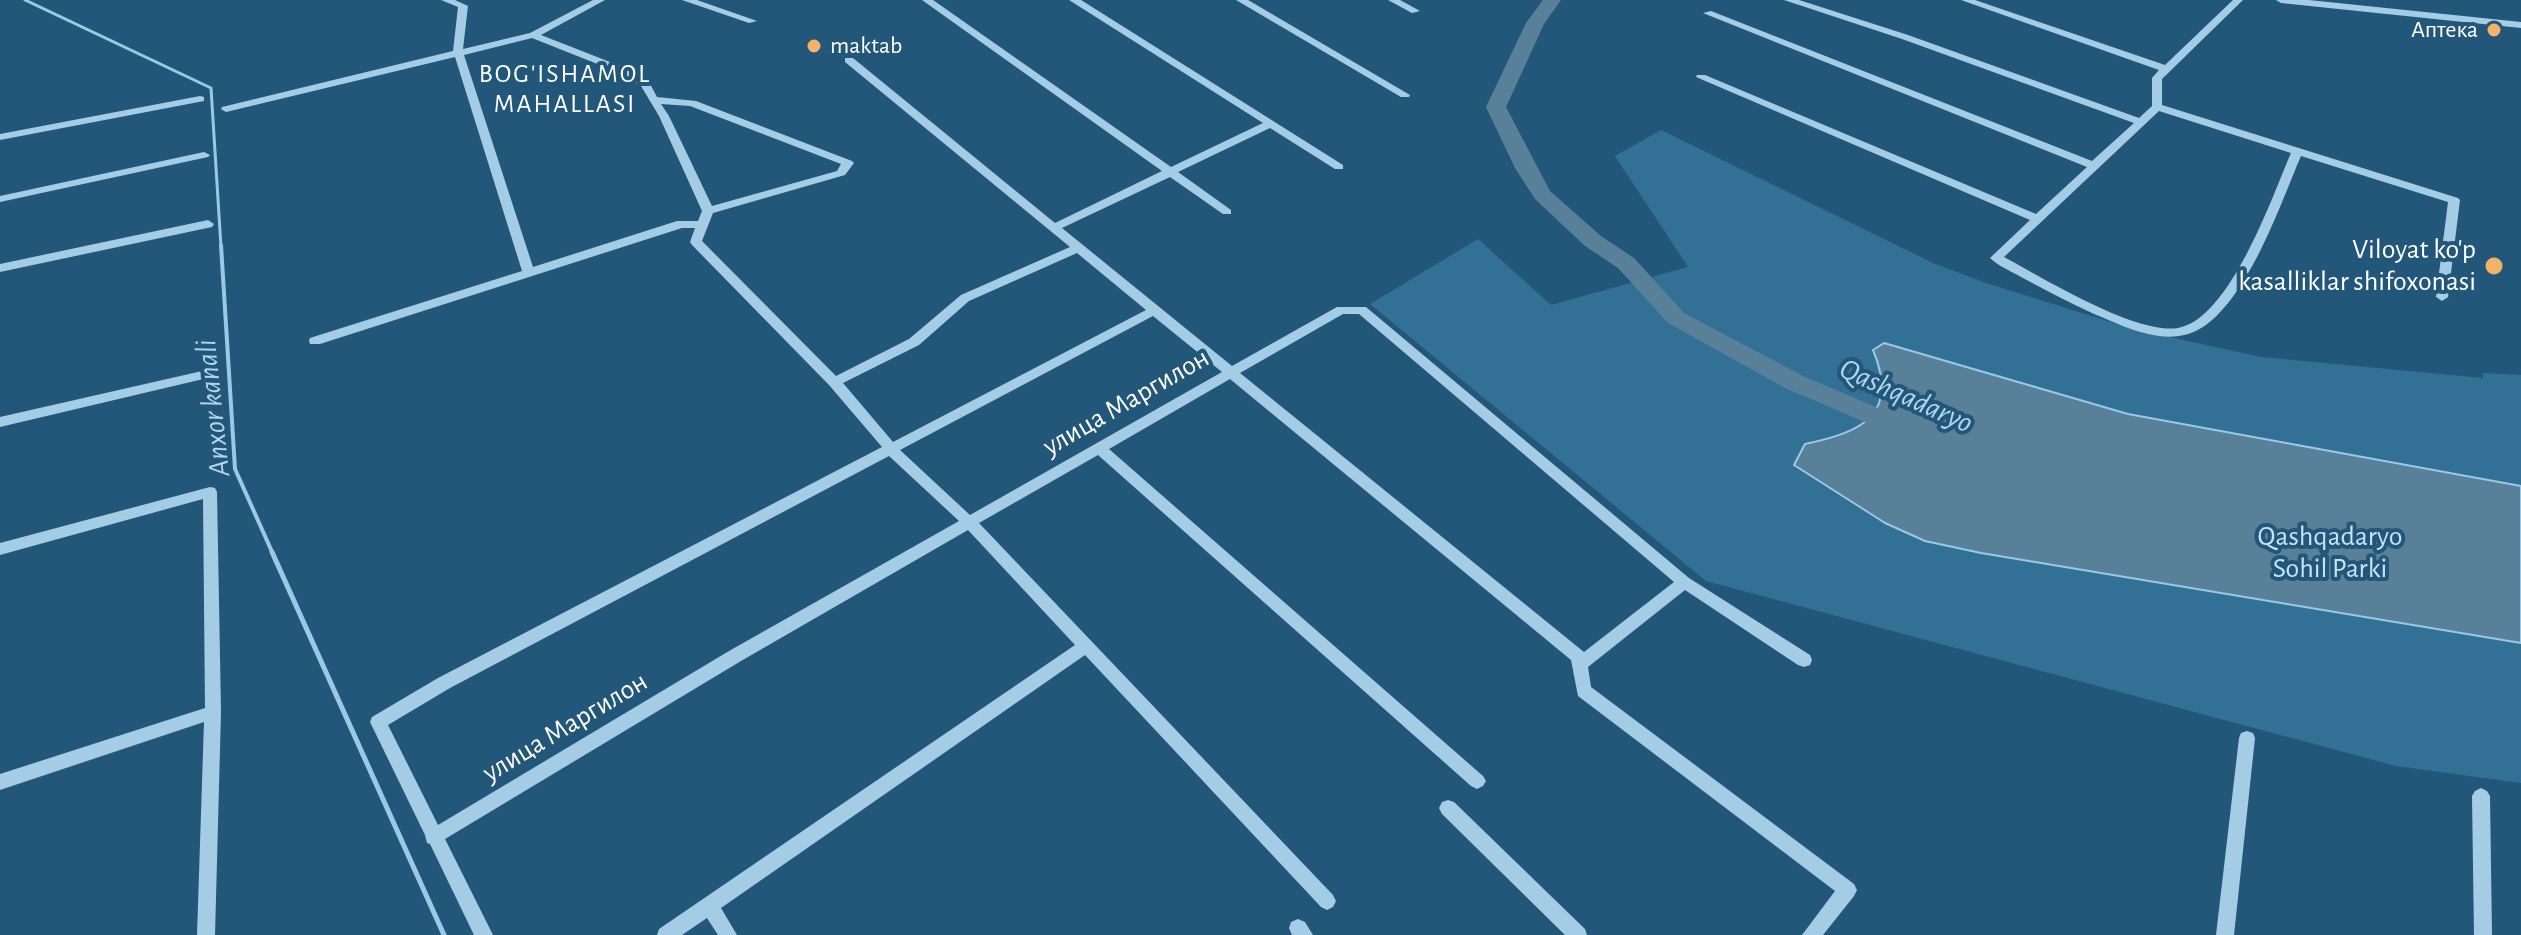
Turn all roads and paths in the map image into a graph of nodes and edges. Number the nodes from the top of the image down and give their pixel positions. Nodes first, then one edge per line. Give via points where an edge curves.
1 (446, 0) edge
2 (600, 0) edge
3 (687, 0) edge
4 (927, 0) edge
5 (1241, 0) edge
6 (1393, 0) edge
7 (1789, 0) edge
8 (1966, 0) edge
9 (2238, 0) edge
10 (2281, 0) edge
11 (1078, 1) edge
12 (1415, 11) dead end
13 (1708, 13) dead end
14 (752, 21) dead end
15 (2521, 25) edge
16 (533, 35) junction
17 (458, 51) junction
18 (849, 60) dead end
19 (2166, 69) junction
20 (1701, 77) dead end
21 (1405, 95) dead end
22 (200, 99) dead end
23 (653, 100) junction
24 (2157, 107) junction
25 (226, 109) dead end
26 (2141, 122) junction
27 (1270, 124) junction
28 (0, 137) edge
29 (2297, 152) junction
30 (204, 155) dead end
31 (2094, 166) junction
32 (1339, 167) dead end
33 (1169, 173) junction
34 (0, 199) edge
35 (708, 211) junction
36 (1227, 212) dead end
37 (2038, 219) junction
38 (208, 224) dead end
39 (701, 225) junction
40 (1056, 227) junction
41 (1080, 247) junction
42 (0, 268) edge
43 (529, 272) junction
44 (2442, 297) dead end
45 (1155, 310) junction
46 (315, 341) dead end
47 (211, 373) dead end
48 (1230, 373) junction
49 (834, 382) junction
50 (0, 422) edge
51 (1099, 448) junction
52 (892, 450) junction
53 (969, 522) junction
54 (0, 549) edge
55 (1684, 582) junction
56 (1086, 646) junction
57 (1804, 660) dead end
58 (1579, 665) junction
59 (213, 712) junction
60 (2247, 738) dead end
61 (1477, 781) dead end
62 (0, 782) edge
63 (2481, 796) dead end
64 (1448, 808) dead end
65 (433, 837) junction
66 (1327, 901) dead end
67 (709, 905) junction
68 (206, 935) edge
69 (484, 935) edge
70 (666, 935) edge
71 (728, 935) edge
72 (1578, 935) edge
73 (1811, 935) edge
74 (2225, 935) edge
75 (2483, 935) edge

1 - 17 street via 463,6
2 - 16 street
3 - 14 street
4 - 33 street
5 - 21 street
6 - 12 street
7 - 26 street
8 - 19 street
9 - 19 street
10 - 15 street
11 - 27 street
13 - 31 street
16 - 17 street
16 - 23 street via 629,73 645,84
17 - 25 street
17 - 43 street
18 - 40 street
19 - 24 street via 2157,78
20 - 37 street
22 - 28 street
23 - 35 street
23 - 35 street via 692,103 848,163 841,173
24 - 26 street
24 - 29 street
26 - 31 street
27 - 32 street
27 - 33 street
29 - 37 street via 2236,284 2213,315 2181,332 2158,331 2107,315 1996,258
29 - 44 street via 2454,200
30 - 34 street
31 - 37 street
33 - 36 street
33 - 40 street
35 - 39 street
38 - 42 street
39 - 43 street via 681,224
39 - 49 street via 696,242
40 - 41 street
41 - 45 street
41 - 49 street via 965,298 914,342
43 - 46 street
45 - 48 street
45 - 52 street
47 - 50 street
48 - 51 street, улица Маргилон
48 - 55 street, улица Маргилон via 1341,310 1362,310
48 - 58 street via 1578,657
49 - 52 street
51 - 53 street, улица Маргилон
51 - 61 street
52 - 53 street
52 - 65 street via 378,722
53 - 56 street
53 - 65 street, улица Маргилон
54 - 59 street via 210,492
55 - 57 street, улица Маргилон
55 - 58 street
56 - 66 street
56 - 67 street
58 - 73 street via 1584,691 1848,890
59 - 62 street
59 - 68 street
60 - 74 street
63 - 75 street
64 - 72 street
65 - 69 street
67 - 70 street
67 - 71 street

